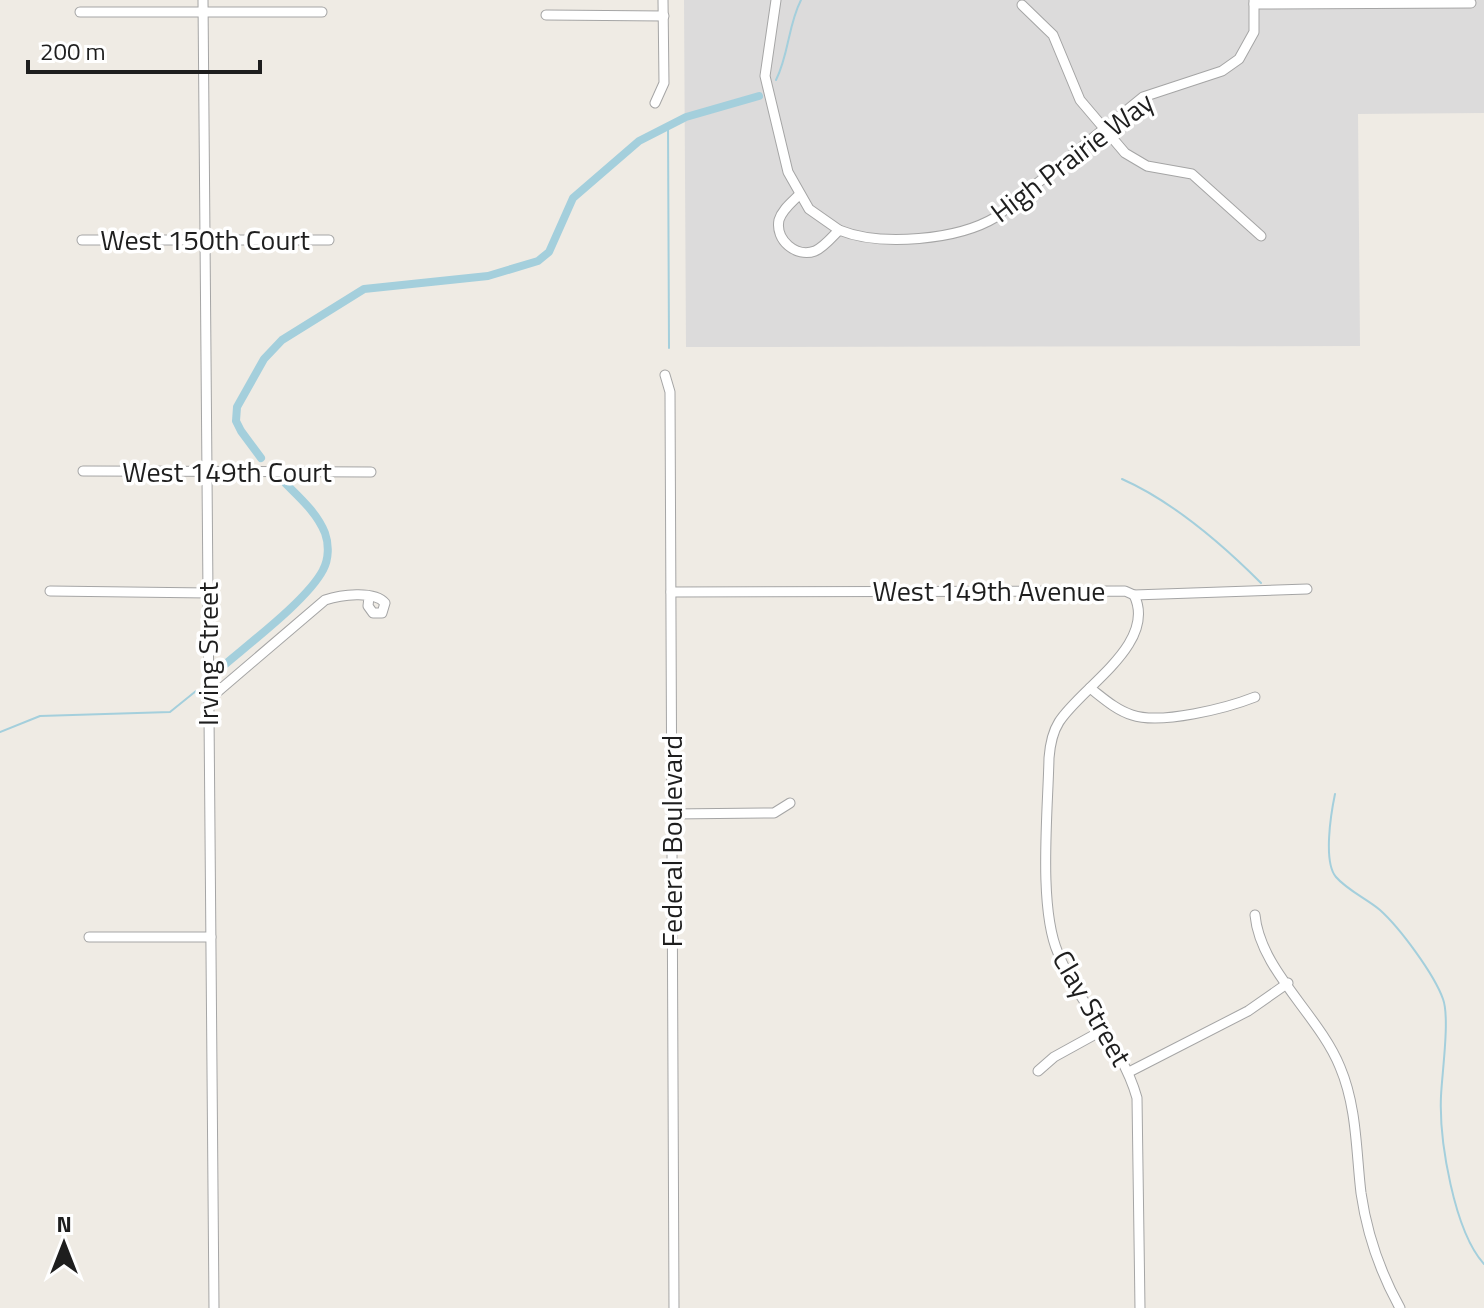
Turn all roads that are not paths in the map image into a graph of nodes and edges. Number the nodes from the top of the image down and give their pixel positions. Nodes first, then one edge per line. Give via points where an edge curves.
1 (203, 0) edge
2 (663, 0) edge
3 (776, 0) edge
4 (1254, 2) edge
5 (1471, 3) dead end
6 (1022, 5) dead end
7 (80, 12) dead end
8 (203, 12) junction
9 (322, 12) dead end
10 (546, 15) dead end
11 (664, 16) junction
12 (655, 103) dead end
13 (1103, 128) junction
14 (798, 196) junction
15 (839, 230) junction
16 (1261, 236) dead end
17 (82, 240) dead end
18 (205, 240) junction
19 (329, 240) dead end
20 (665, 375) dead end
21 (83, 471) dead end
22 (207, 472) junction
23 (371, 472) dead end
24 (1307, 589) dead end
25 (50, 591) dead end
26 (671, 592) junction
27 (208, 593) junction
28 (1134, 595) junction
29 (369, 597) dead end
30 (1090, 688) junction
31 (1255, 697) dead end
32 (209, 699) junction
33 (790, 803) dead end
34 (672, 814) junction
35 (1255, 915) dead end
36 (89, 937) dead end
37 (211, 937) junction
38 (1288, 983) junction
39 (1103, 1030) junction
40 (1038, 1071) dead end
41 (1129, 1072) junction
42 (214, 1308) edge
43 (674, 1308) edge
44 (1140, 1308) edge
45 (1400, 1308) edge

1 - 8 street, Irving Street
2 - 11 street
3 - 14 street, High Prairie Way via 765,76
4 - 5 street
4 - 13 street, High Prairie Way via 1254,32 1239,59 1222,71 1143,97
6 - 13 street via 1053,35 1074,89
7 - 8 street
8 - 9 street
8 - 18 street, Irving Street
10 - 11 street
11 - 12 street via 664,83
13 - 15 street, High Prairie Way via 996,217 970,230 945,236 869,237
13 - 16 street via 1139,163 1182,170 1200,180
14 - 15 street, High Prairie Way
14 - 15 street via 780,219 787,245 800,252 815,251
17 - 18 street, West 150th Court
18 - 19 street, West 150th Court
18 - 22 street, Irving Street
20 - 26 street, Federal Boulevard via 670,392
21 - 22 street, West 149th Court
22 - 23 street, West 149th Court
22 - 27 street, Irving Street
24 - 28 street, West 149th Avenue
25 - 27 street
26 - 28 street, West 149th Avenue
26 - 34 street, Federal Boulevard
27 - 32 street, Irving Street
28 - 30 street, Clay Street via 1132,639
29 - 32 street via 325,600
30 - 31 street via 1124,711 1151,718 1233,706
30 - 39 street, Clay Street via 1060,721 1050,747 1049,911 1057,952
32 - 37 street, Irving Street
33 - 34 street via 774,813
34 - 43 street, Federal Boulevard
35 - 38 street via 1261,946
36 - 37 street
37 - 42 street, Irving Street
38 - 41 street via 1248,1011
38 - 45 street via 1328,1040 1341,1069 1355,1128 1366,1219
39 - 40 street
39 - 41 street, Clay Street
41 - 44 street, Clay Street via 1140,1112

